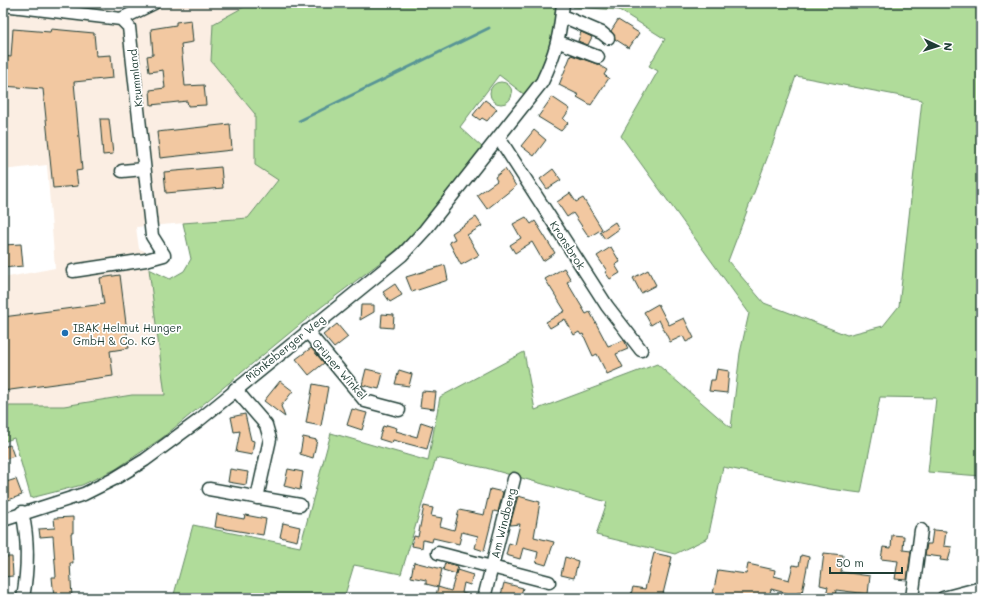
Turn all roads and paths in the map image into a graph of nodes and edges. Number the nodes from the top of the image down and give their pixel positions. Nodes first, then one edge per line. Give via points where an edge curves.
1 (154, 3) edge
2 (563, 3) edge
3 (3, 5) edge
4 (140, 6) edge
5 (562, 16) junction
6 (121, 18) junction
7 (608, 38) dead end
8 (559, 42) junction
9 (598, 57) dead end
10 (499, 138) junction
11 (144, 169) junction
12 (122, 171) dead end
13 (73, 271) dead end
14 (307, 331) junction
15 (641, 350) dead end
16 (235, 389) junction
17 (399, 410) dead end
18 (514, 479) dead end
19 (209, 490) dead end
20 (257, 498) junction
21 (300, 505) dead end
22 (22, 512) junction
23 (3, 520) edge
24 (921, 530) dead end
25 (438, 553) dead end
26 (491, 567) junction
27 (549, 582) dead end
28 (981, 588) edge
29 (23, 598) edge
30 (484, 598) edge
31 (912, 598) edge
32 (943, 598) edge

1 - 4 street
2 - 5 street, Mönkeberger Weg
3 - 6 street
4 - 6 street
5 - 7 street
5 - 8 street, Mönkeberger Weg
6 - 11 street, Krummland via 129,28
8 - 9 street
8 - 10 street, Mönkeberger Weg via 542,82
10 - 14 street, Mönkeberger Weg via 402,255
10 - 15 street, Kronsbrok via 607,306
11 - 12 street
11 - 13 street, Krummland via 152,236 164,255
14 - 16 street, Mönkeberger Weg
14 - 17 street, Grüner Winkel via 365,401
16 - 20 street via 269,431 270,439
16 - 22 street, Mönkeberger Weg via 183,432 114,479 84,494
18 - 26 street, Am Windberg
19 - 20 street
20 - 21 street
22 - 23 street, Mönkeberger Weg
22 - 29 street via 26,527 27,553
24 - 31 street
25 - 26 street, Am Windberg
26 - 27 street, Am Windberg
26 - 30 street, Am Windberg
28 - 32 street

